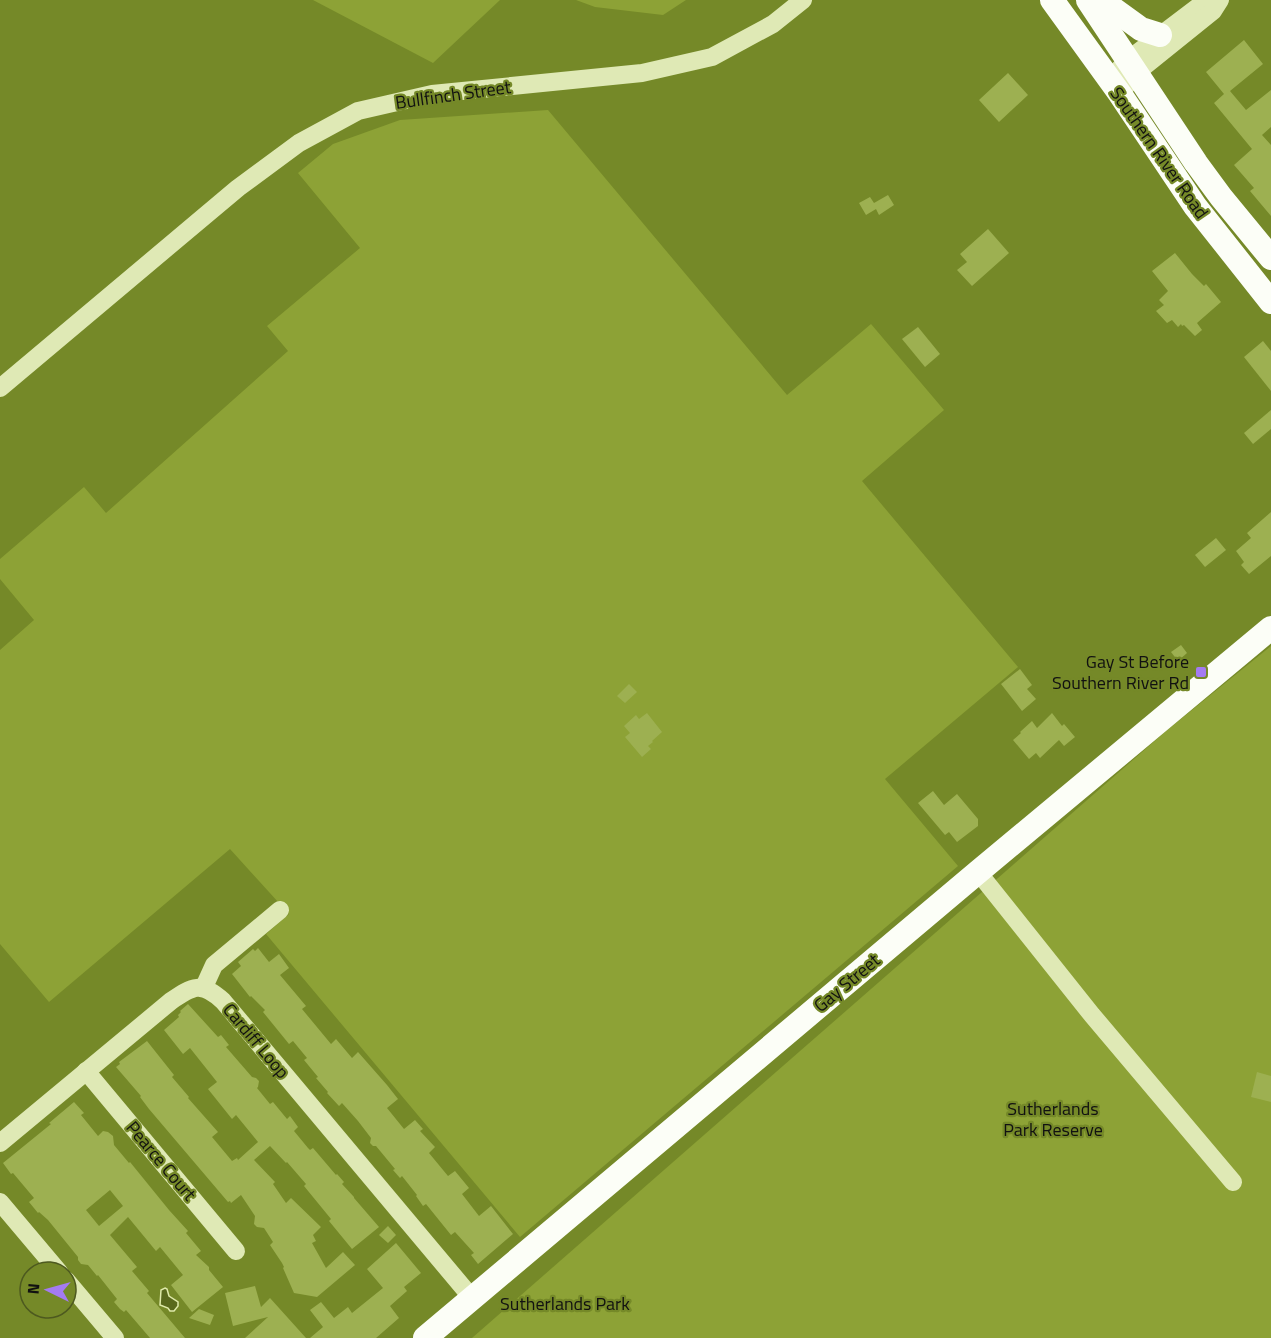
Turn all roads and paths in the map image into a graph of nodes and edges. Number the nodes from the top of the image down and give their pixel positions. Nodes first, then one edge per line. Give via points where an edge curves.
1 (803, 0) edge
2 (1045, 0) edge
3 (1052, 0) edge
4 (1088, 0) edge
5 (1101, 0) edge
6 (1207, 0) edge
7 (1220, 0) edge
8 (1160, 35) junction
9 (1083, 44) junction
10 (1132, 66) junction
11 (1114, 87) junction
12 (1271, 258) edge
13 (1271, 302) edge
14 (0, 388) edge
15 (1271, 628) edge
16 (978, 872) junction
17 (280, 910) dead end
18 (204, 987) junction
19 (86, 1071) junction
20 (0, 1143) edge
21 (1233, 1182) dead end
22 (0, 1202) edge
23 (236, 1251) dead end
24 (49, 1260) edge
25 (78, 1294) edge
26 (472, 1298) junction
27 (115, 1338) edge
28 (424, 1338) edge

1 - 14 street, Bullfinch Street via 773,24 712,57 642,73 432,94 358,111 299,143 238,188
2 - 9 main road
3 - 9 main road, Southern River Road
4 - 10 main road, Southern River Road
5 - 8 main road via 1141,29
6 - 8 street
7 - 10 street via 1213,12
8 - 10 street
9 - 11 main road, Southern River Road
10 - 11 street
10 - 12 main road, Southern River Road via 1208,180
11 - 13 main road, Southern River Road via 1195,206
15 - 16 main road, Gay Street
16 - 21 street
16 - 26 main road, Gay Street
17 - 18 street via 214,965
18 - 19 street via 189,989 171,1001
18 - 26 street, Cardiff Loop via 223,1001
19 - 20 street
19 - 23 street, Pearce Court
22 - 24 street
25 - 27 street
26 - 28 main road, Gay Street

